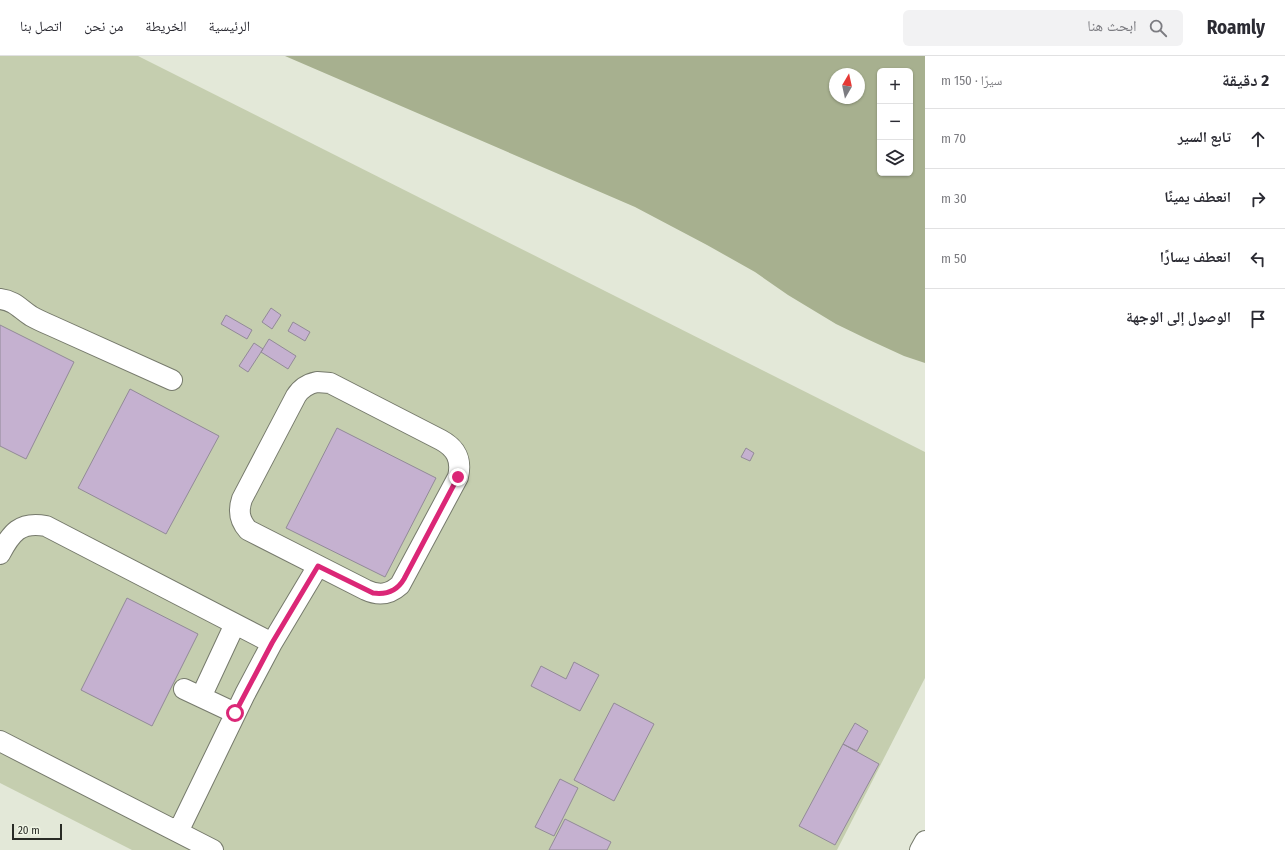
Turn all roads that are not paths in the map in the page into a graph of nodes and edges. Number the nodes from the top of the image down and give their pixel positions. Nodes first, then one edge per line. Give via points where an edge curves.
1 (0, 299) edge
2 (172, 380) dead end
3 (0, 554) edge
4 (318, 566) junction
5 (235, 624) junction
6 (272, 643) junction
7 (235, 713) junction
8 (0, 740) edge
9 (178, 832) junction
10 (925, 841) edge
11 (213, 850) edge
12 (920, 850) edge

1 - 2 street via 9,300 33,317
3 - 5 street via 17,530 36,524 46,526
4 - 4 street via 248,530 240,519 239,512 242,499 299,391 310,383 324,382 448,444 457,455 460,470 420,550 400,585 394,590 388,593 373,593
4 - 6 street
5 - 6 street
5 - 7 street via 193,693
6 - 7 street
7 - 9 street
8 - 9 street
9 - 11 street
10 - 12 street

